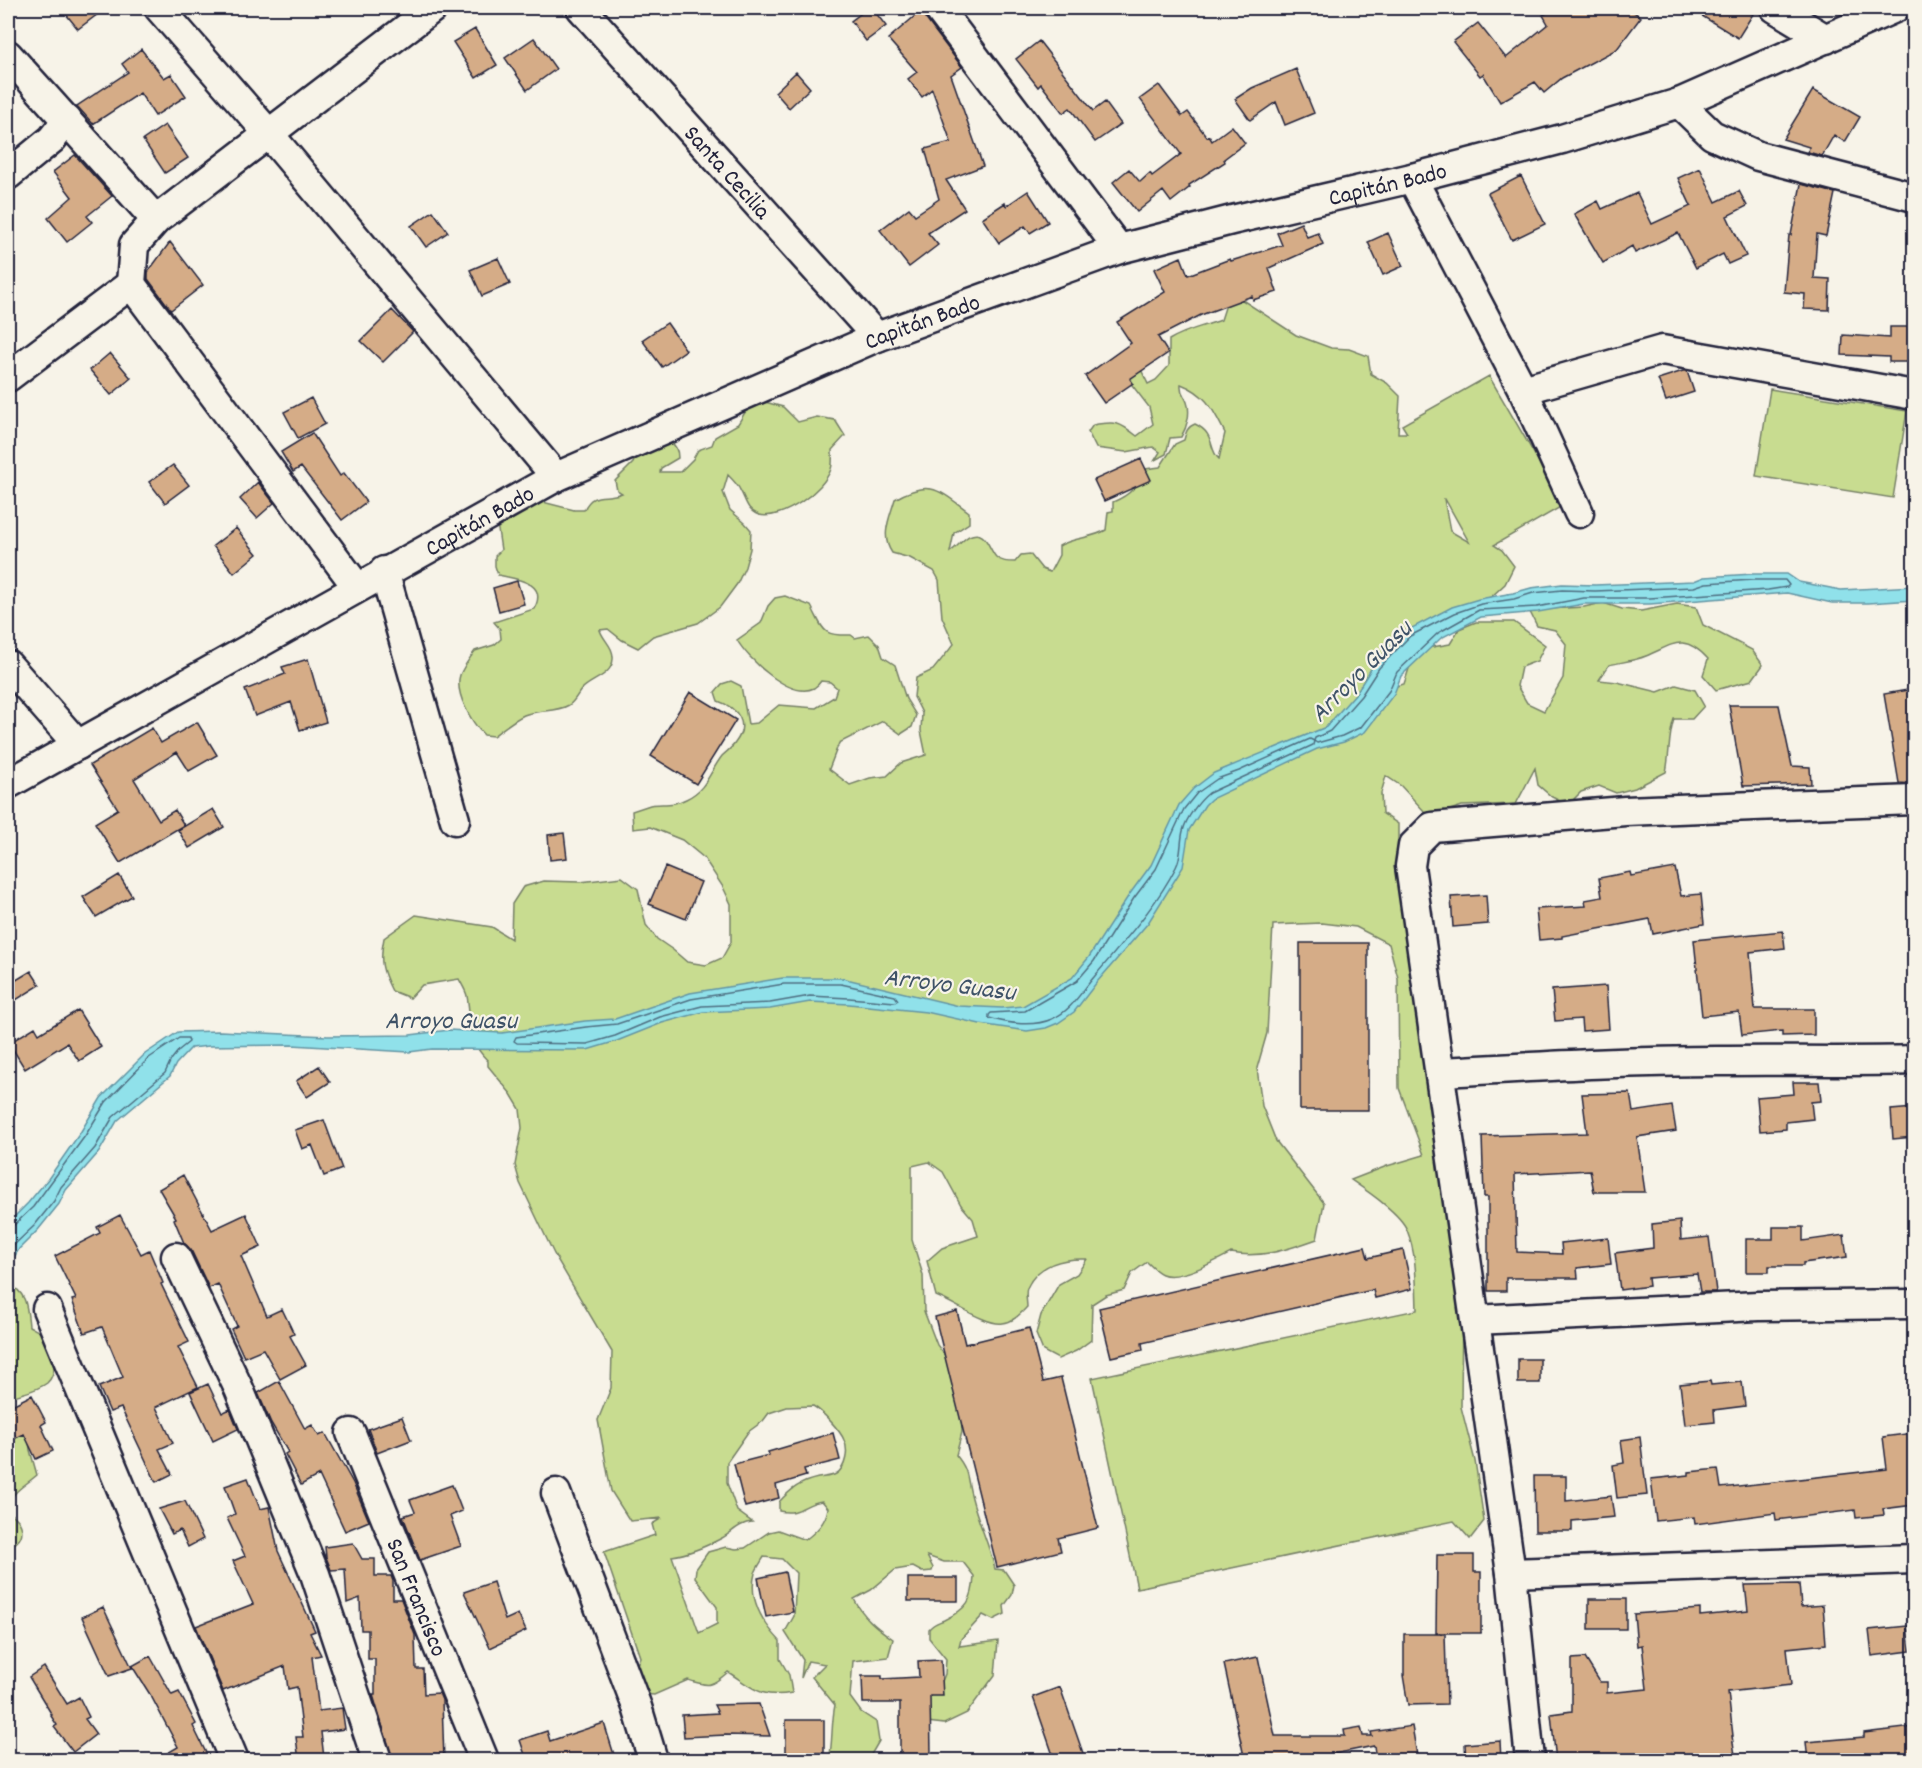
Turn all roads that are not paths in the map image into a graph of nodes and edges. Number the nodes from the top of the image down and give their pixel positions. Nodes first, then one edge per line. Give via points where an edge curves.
1 (159, 8) edge
2 (433, 8) edge
3 (581, 8) edge
4 (938, 8) edge
5 (1775, 8) edge
6 (1895, 8) edge
7 (1826, 39) junction
8 (8, 55) edge
9 (1679, 103) junction
10 (67, 120) junction
11 (269, 134) junction
12 (8, 175) edge
13 (1412, 178) junction
14 (1914, 197) edge
15 (156, 220) junction
16 (1119, 249) junction
17 (131, 284) junction
18 (877, 338) junction
19 (8, 377) edge
20 (1523, 390) junction
21 (1914, 395) edge
22 (556, 477) junction
23 (1579, 513) dead end
24 (384, 572) junction
25 (357, 587) junction
26 (8, 665) edge
27 (78, 745) junction
28 (8, 784) edge
29 (1914, 800) edge
30 (455, 820) dead end
31 (1914, 1060) edge
32 (1440, 1072) junction
33 (176, 1257) dead end
34 (1914, 1304) edge
35 (47, 1309) dead end
36 (1475, 1320) junction
37 (351, 1433) dead end
38 (556, 1493) dead end
39 (1914, 1559) edge
40 (1511, 1573) junction
41 (234, 1761) edge
42 (377, 1761) edge
43 (484, 1761) edge
44 (653, 1761) edge
45 (1530, 1761) edge

1 - 11 street
2 - 11 street
3 - 18 street, Santa Cecilia
4 - 16 street
5 - 7 street
6 - 7 street, Capitán Bado
7 - 9 street, Capitán Bado
8 - 10 street
9 - 13 street, Capitán Bado via 1562,139
9 - 14 street via 1712,135 1758,156
10 - 12 street via 52,139
10 - 15 street
11 - 15 street
11 - 22 street
13 - 16 street, Capitán Bado
13 - 20 street
15 - 17 street via 134,245
16 - 18 street, Capitán Bado
17 - 19 street
17 - 25 street
18 - 22 street, Capitán Bado
20 - 21 street via 1662,350
20 - 23 street
22 - 24 street, Capitán Bado
24 - 25 street, Capitán Bado
24 - 30 street
25 - 27 street, Capitán Bado
26 - 27 street
27 - 28 street, Capitán Bado
29 - 32 street via 1625,811 1432,827 1413,846 1410,866
31 - 32 street via 1599,1063
32 - 36 street
33 - 42 street via 239,1389 315,1574
34 - 36 street via 1758,1306
35 - 41 street
36 - 40 street
37 - 43 street, San Francisco
38 - 44 street via 637,1707
39 - 40 street
40 - 45 street

